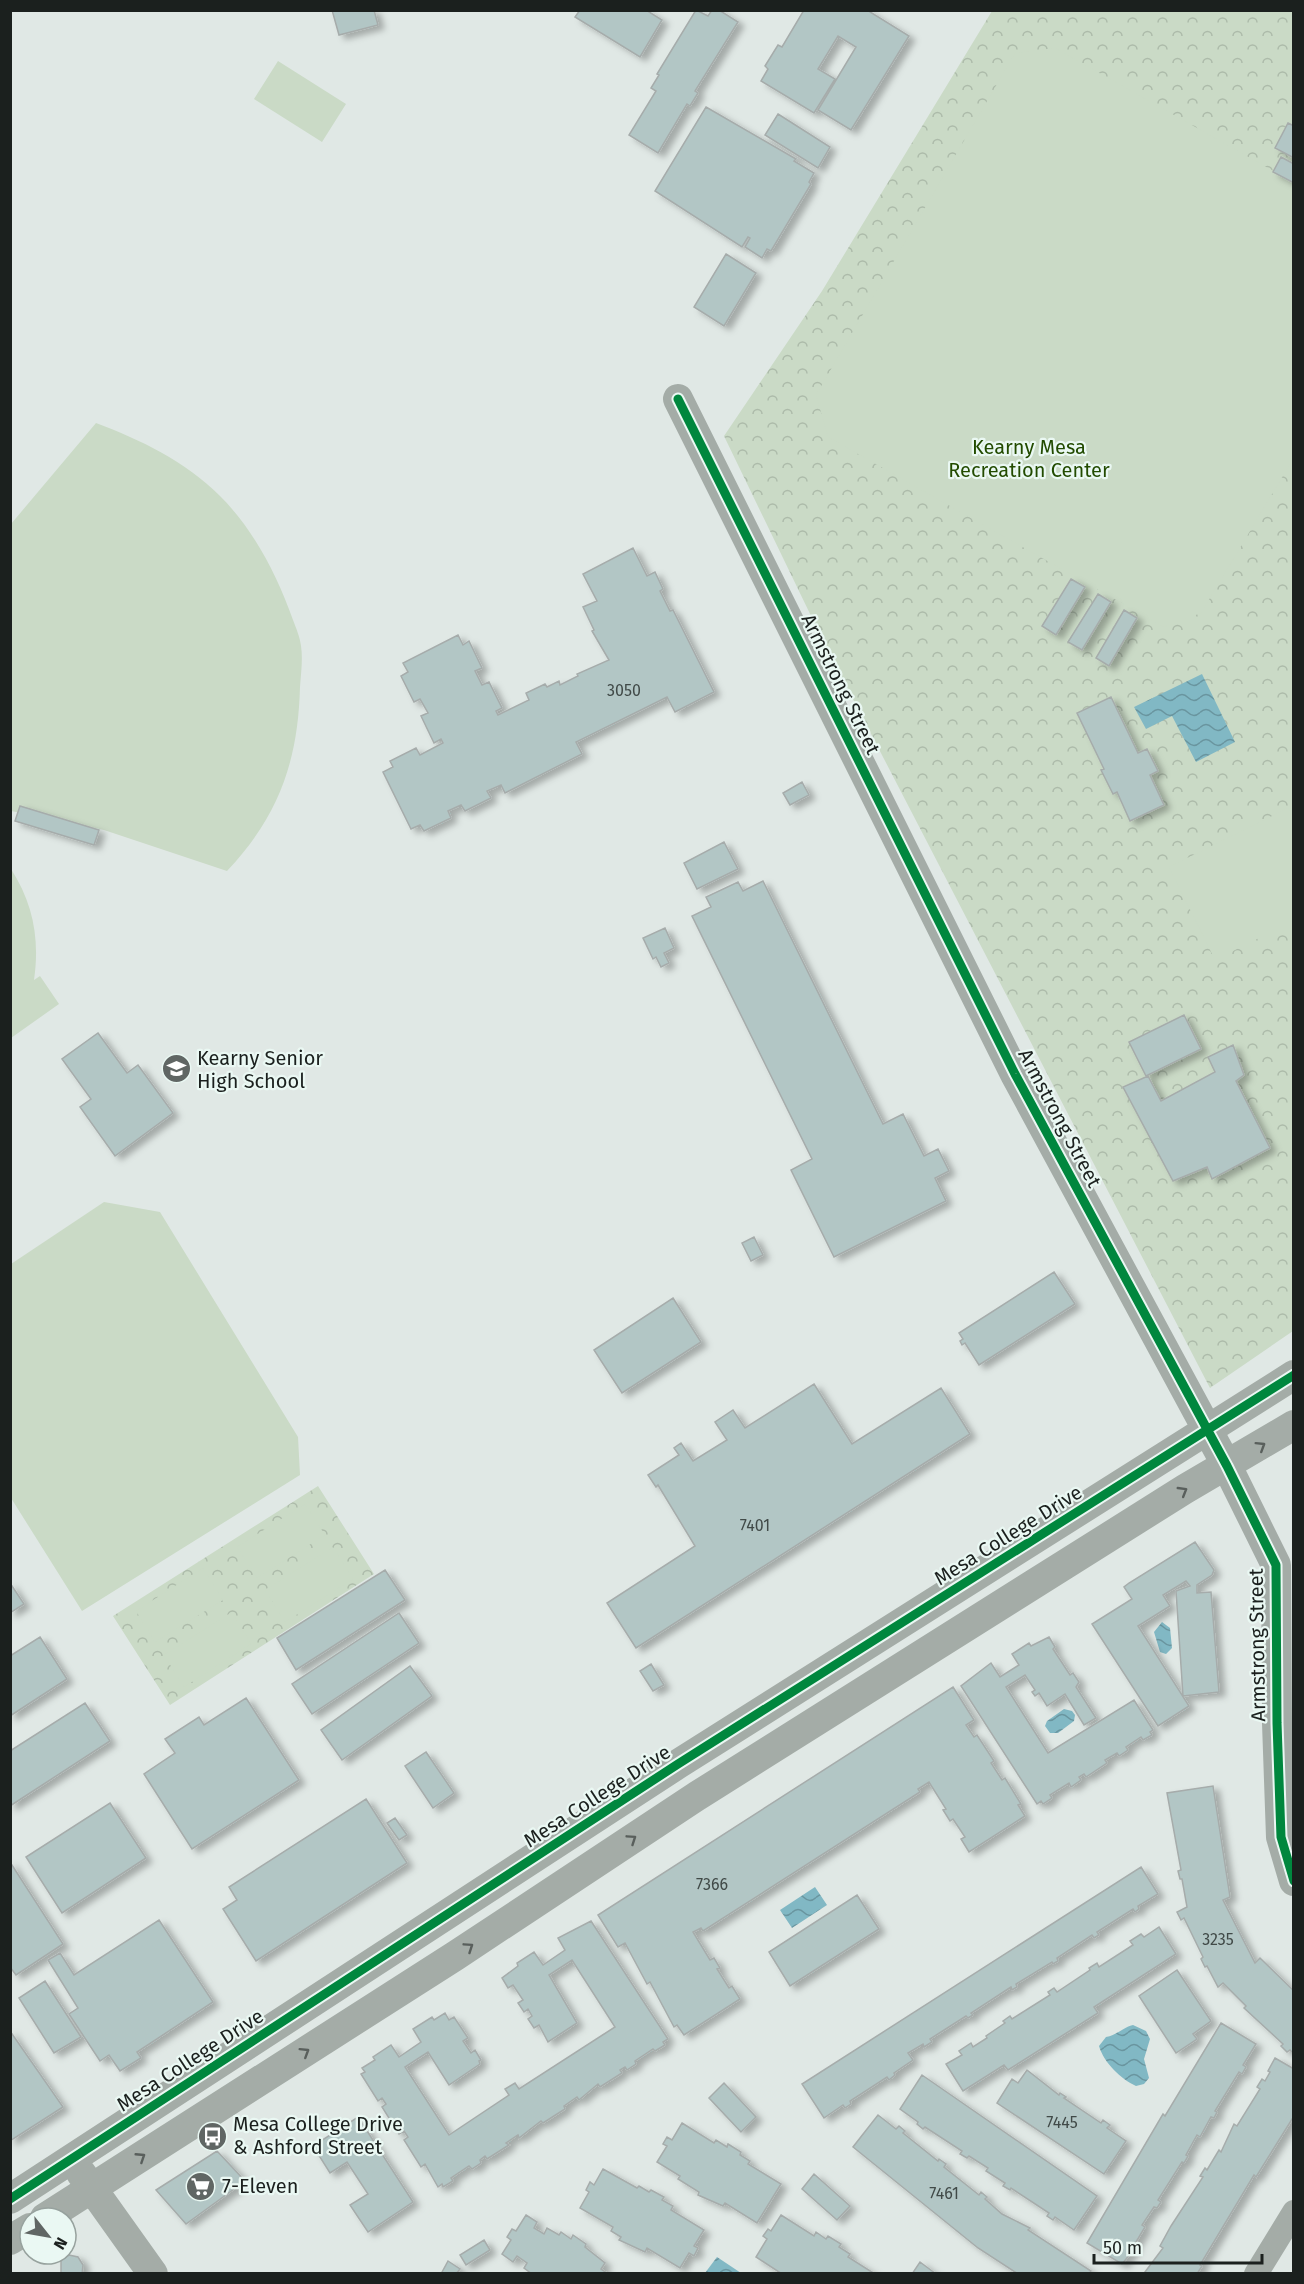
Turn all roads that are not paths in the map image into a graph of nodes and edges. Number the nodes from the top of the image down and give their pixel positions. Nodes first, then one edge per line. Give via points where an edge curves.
1 (678, 399) dead end
2 (1293, 1375) edge
3 (1293, 1425) edge
4 (1207, 1428) junction
5 (1227, 1466) junction
6 (678, 1764) junction
7 (697, 1796) junction
8 (1293, 1881) edge
9 (71, 2158) junction
10 (92, 2188) junction
11 (10, 2199) edge
12 (64, 2206) edge
13 (1293, 2212) edge
14 (153, 2274) edge
15 (1256, 2274) edge

1 - 4 street, Armstrong Street via 1016,1074
2 - 4 street, Mesa College Drive
5 -> 3 street
4 - 5 street, Armstrong Street
4 - 6 street, Mesa College Drive
7 -> 5 street
5 - 8 street, Armstrong Street via 1276,1565 1281,1837
6 - 7 street
6 - 9 street, Mesa College Drive
10 -> 7 street
9 - 10 street
9 - 11 street, Mesa College Drive
10 - 12 street
10 - 14 street
13 - 15 street

